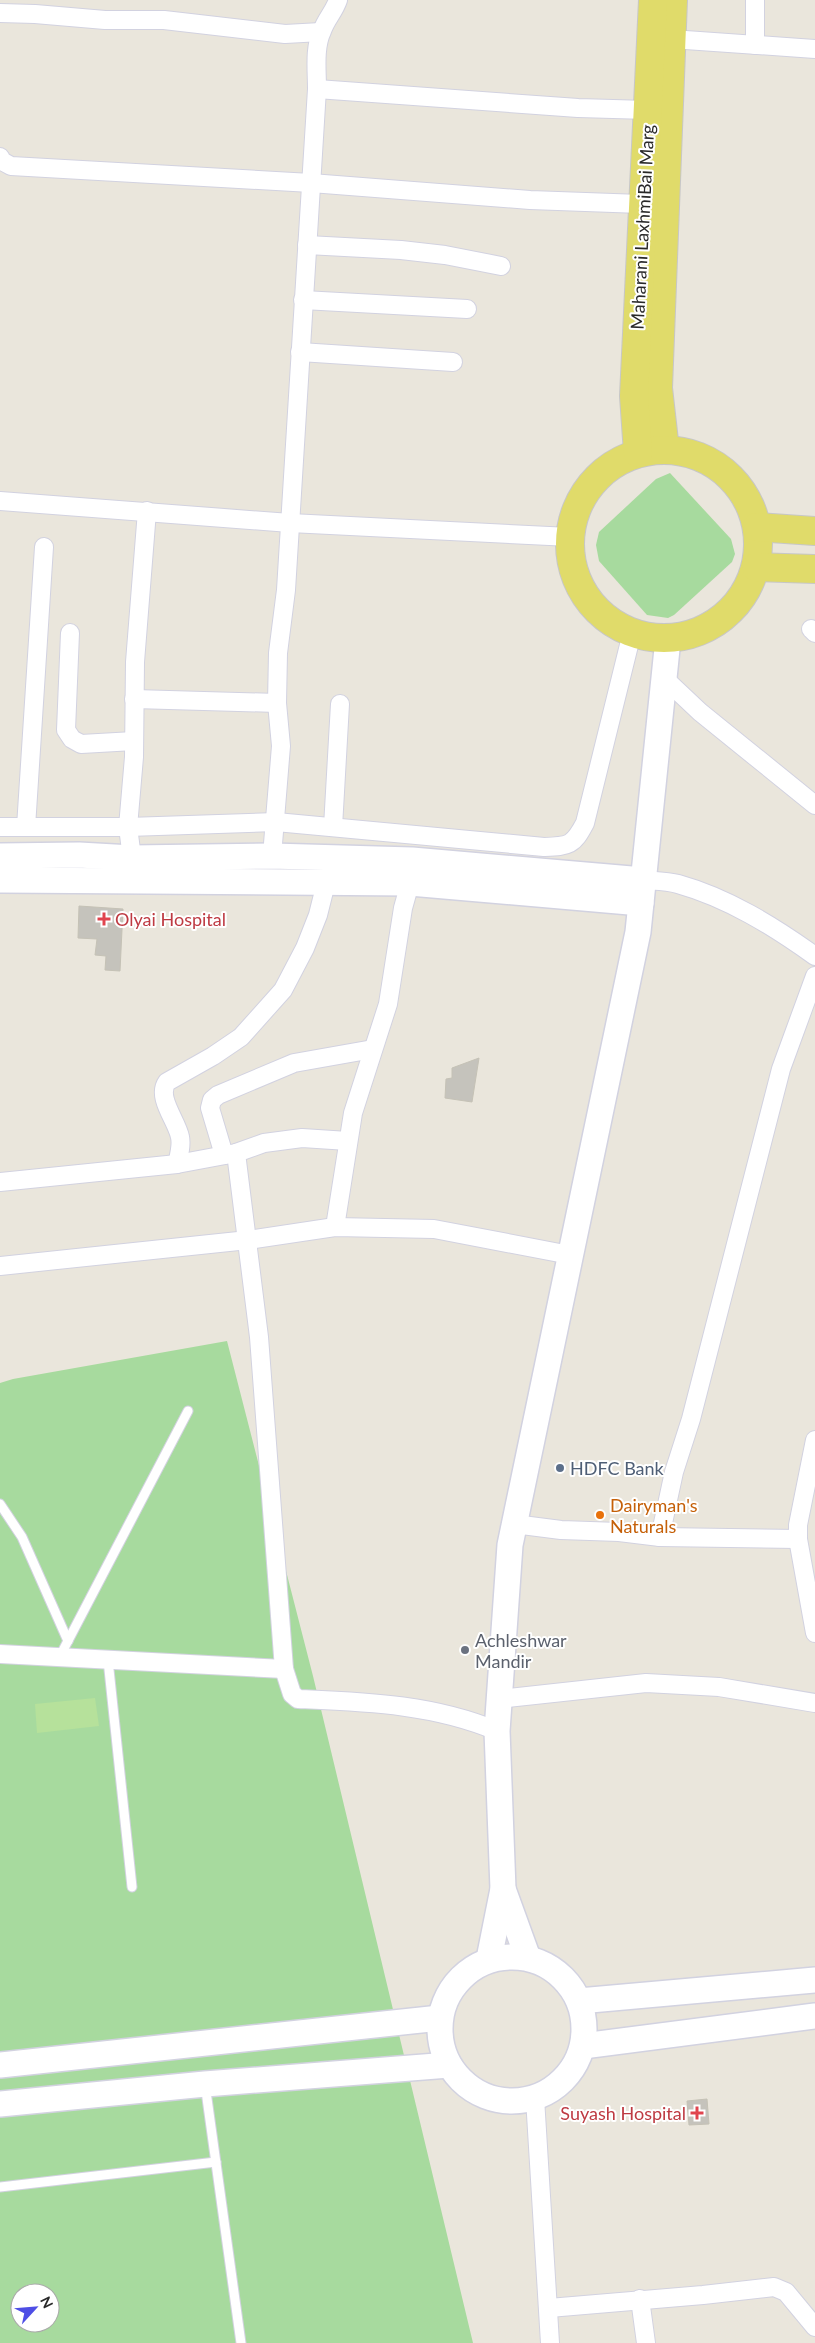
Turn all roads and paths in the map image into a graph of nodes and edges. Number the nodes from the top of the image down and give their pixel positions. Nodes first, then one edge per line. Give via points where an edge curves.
1 (338, 0) edge
2 (653, 0) edge
3 (674, 0) edge
4 (755, 0) edge
5 (0, 13) edge
6 (321, 32) junction
7 (671, 39) junction
8 (754, 45) junction
9 (815, 49) edge
10 (317, 89) junction
11 (648, 110) junction
12 (0, 157) edge
13 (311, 183) junction
14 (641, 204) junction
15 (307, 245) junction
16 (502, 266) dead end
17 (303, 300) junction
18 (467, 309) dead end
19 (300, 352) junction
20 (453, 362) dead end
21 (665, 450) junction
22 (638, 453) junction
23 (0, 501) edge
24 (148, 511) junction
25 (290, 523) junction
26 (757, 527) junction
27 (815, 531) edge
28 (570, 537) junction
29 (44, 547) dead end
30 (756, 567) junction
31 (815, 569) edge
32 (70, 633) dead end
33 (632, 633) junction
34 (668, 639) junction
35 (665, 679) junction
36 (134, 699) junction
37 (277, 703) junction
38 (340, 704) dead end
39 (134, 741) junction
40 (815, 806) edge
41 (276, 822) junction
42 (26, 827) junction
43 (128, 827) junction
44 (333, 827) junction
45 (0, 828) edge
46 (0, 856) edge
47 (272, 856) junction
48 (132, 858) junction
49 (338, 859) junction
50 (0, 880) edge
51 (326, 883) junction
52 (410, 883) junction
53 (642, 891) junction
54 (815, 956) edge
55 (815, 976) edge
56 (373, 1049) junction
57 (348, 1141) junction
58 (230, 1154) junction
59 (177, 1164) junction
60 (0, 1182) edge
61 (336, 1227) junction
62 (248, 1240) junction
63 (570, 1255) junction
64 (0, 1266) edge
65 (188, 1411) dead end
66 (815, 1440) edge
67 (0, 1504) edge
68 (514, 1524) junction
69 (804, 1528) edge
70 (660, 1537) junction
71 (815, 1633) edge
72 (68, 1641) junction
73 (0, 1654) edge
74 (59, 1658) junction
75 (108, 1660) junction
76 (284, 1669) junction
77 (499, 1699) junction
78 (815, 1703) edge
79 (496, 1731) junction
80 (132, 1887) dead end
81 (503, 1889) junction
82 (528, 1958) junction
83 (489, 1959) junction
84 (815, 1980) edge
85 (579, 2001) junction
86 (815, 2016) edge
87 (440, 2018) junction
88 (583, 2046) junction
89 (0, 2065) edge
90 (449, 2065) junction
91 (205, 2084) junction
92 (535, 2098) junction
93 (0, 2104) edge
94 (216, 2162) junction
95 (0, 2187) edge
96 (640, 2299) junction
97 (549, 2308) junction
98 (815, 2327) edge
99 (241, 2343) edge
100 (550, 2343) edge
101 (646, 2343) edge

1 - 6 street
2 - 11 main road, Maharani LaxhmiBai Marg
3 - 7 main road
4 - 8 street
5 - 6 street via 105,20 164,20 285,34
6 - 10 street via 317,51
7 - 8 street
7 - 21 main road via 658,388
8 - 9 street
10 - 11 street
10 - 13 street
11 - 14 main road, Maharani LaxhmiBai Marg
12 - 13 street via 2,162 11,166
13 - 14 street via 530,200
13 - 15 street
14 - 22 main road, Maharani LaxhmiBai Marg via 634,396
15 - 16 street via 401,250
15 - 17 street
17 - 18 street
17 - 19 street
19 - 20 street
19 - 25 street
21 - 22 main road
21 - 26 main road via 691,454 714,464 734,481 749,502
22 - 28 main road via 612,465 591,484 577,509
23 - 24 street
24 - 25 street
24 - 36 street
25 - 28 street
25 - 37 street via 278,653
26 - 27 main road
26 - 30 main road
28 - 33 main road via 573,567 585,595 606,618
29 - 42 street
30 - 31 main road
30 - 34 main road via 743,596 722,620 693,634
32 - 39 street via 66,730 81,744
33 - 34 main road
33 - 44 street via 585,823 578,838 568,846 544,847
34 - 35 main road
35 - 40 street via 700,712
35 - 53 main road
36 - 37 street
36 - 39 street
37 - 41 street via 281,746
38 - 44 street
39 - 43 street
41 - 43 street
41 - 44 street
41 - 47 street
42 - 43 street
42 - 45 street
43 - 48 street
46 - 48 main road
47 - 48 main road
47 - 49 main road
49 - 51 street
49 - 53 main road via 412,860
50 - 51 main road
51 - 52 main road
51 - 59 street via 315,923 283,990 241,1037 163,1087 163,1095 181,1140
52 - 53 main road
52 - 56 street via 388,1004
53 - 54 street via 676,884 718,897
53 - 63 main road via 638,932
55 - 70 street via 781,1069 691,1419 674,1472
56 - 57 street
56 - 58 street via 294,1063 218,1095 210,1108
57 - 58 street via 302,1138 264,1143
57 - 61 street
58 - 59 street
58 - 62 street
59 - 60 street
61 - 62 street
61 - 63 street via 434,1229
62 - 64 street
62 - 76 street via 259,1337
63 - 68 main road
65 - 72 lane
66 - 69 street
67 - 72 lane via 22,1537
68 - 70 street
68 - 77 main road
69 - 70 street
69 - 71 street
72 - 74 lane
73 - 74 street
74 - 75 street
75 - 76 street
75 - 80 lane
76 - 79 street via 292,1694 298,1699 412,1706 478,1723
77 - 78 street via 646,1683 719,1686
77 - 79 main road
79 - 81 main road
81 - 82 main road
81 - 83 main road
82 - 83 main road
82 - 85 main road via 549,1966 567,1981
83 - 87 main road via 462,1976 448,1995
84 - 85 main road
85 - 88 main road via 584,2023
86 - 88 main road
87 - 89 main road
87 - 90 main road via 441,2042
88 - 92 main road via 573,2069 556,2087
90 - 91 main road
90 - 92 main road via 465,2084 486,2097 510,2102
91 - 93 main road
91 - 94 lane
92 - 97 street
94 - 95 lane
94 - 99 lane
96 - 97 street
96 - 98 street via 774,2287 786,2292
96 - 101 street
97 - 100 street

